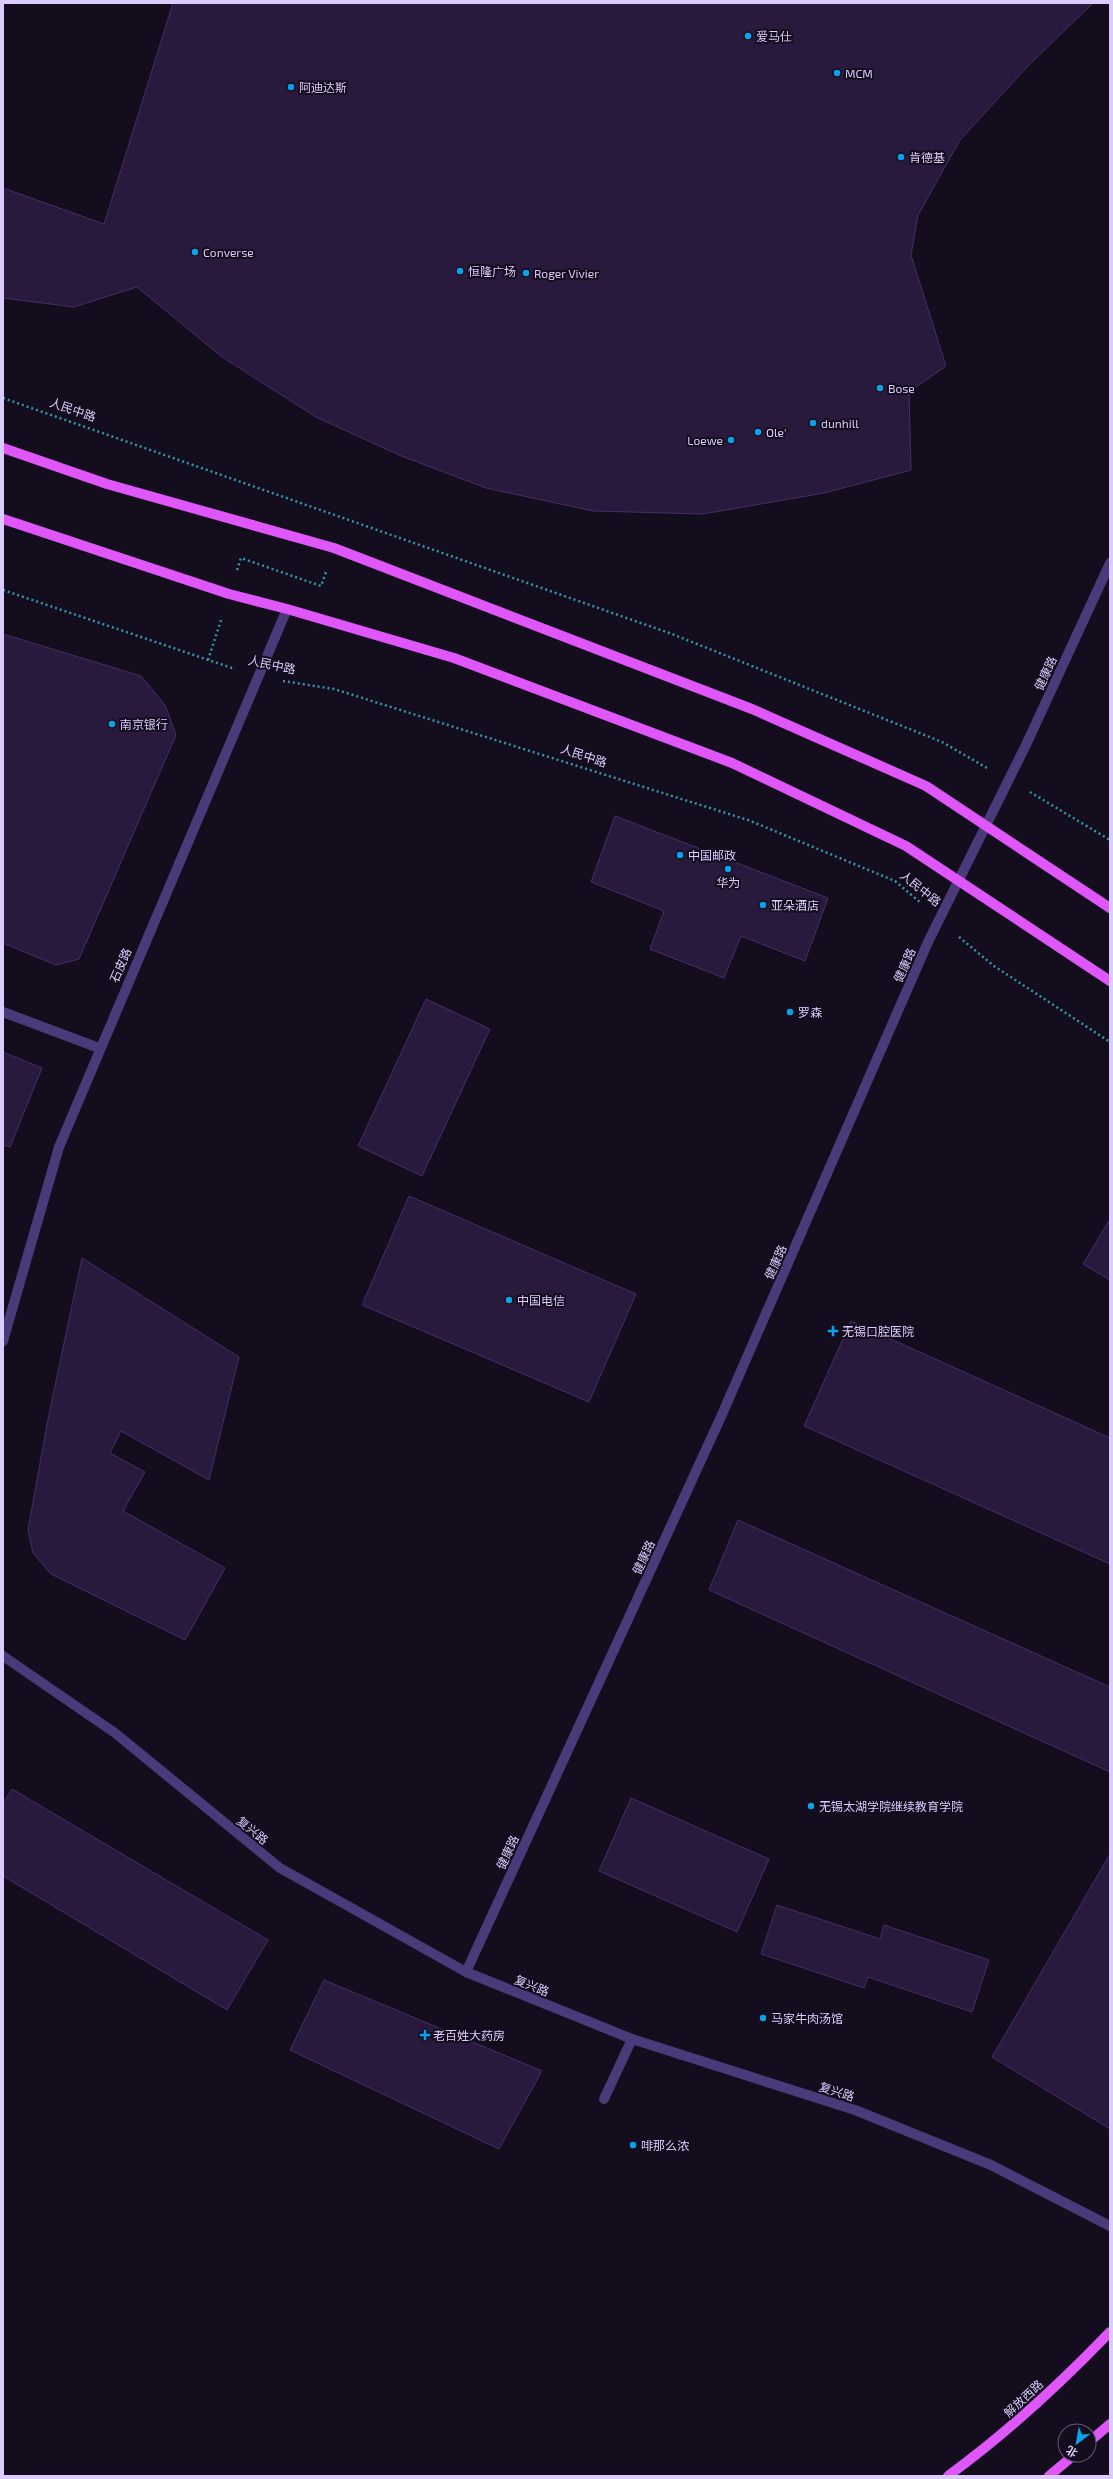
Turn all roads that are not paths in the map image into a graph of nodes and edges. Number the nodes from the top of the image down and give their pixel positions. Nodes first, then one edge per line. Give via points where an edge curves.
1 (3, 448) edge
2 (3, 519) edge
3 (1110, 563) edge
4 (287, 609) junction
5 (986, 826) junction
6 (959, 881) junction
7 (1110, 908) edge
8 (1110, 981) edge
9 (3, 1012) edge
10 (100, 1048) junction
11 (3, 1341) edge
12 (3, 1656) edge
13 (466, 1972) junction
14 (632, 2039) junction
15 (604, 2099) dead end
16 (1110, 2226) edge
17 (1110, 2332) edge
18 (1110, 2424) edge
19 (1097, 2435) edge
20 (1064, 2463) edge
21 (948, 2476) edge
22 (1049, 2476) edge

1 - 5 main road via 107,484 342,551 752,709 926,786
2 - 4 main road, 人民中路 via 229,594
3 - 5 street, 健康路
4 - 6 main road, 人民中路 via 454,658 732,763 906,846
4 - 10 street, 石皮路
5 - 6 street, 健康路
5 - 7 main road
6 - 8 main road, 人民中路
6 - 13 street, 健康路 via 720,1419
9 - 10 street
10 - 11 street, 石皮路 via 59,1147
12 - 13 street, 复兴路 via 116,1733 280,1868
13 - 14 street, 复兴路
14 - 15 street
14 - 16 street, 复兴路 via 855,2110 991,2165
17 - 21 main road, 解放西路 via 993,2443
18 - 19 main road
20 - 22 main road

